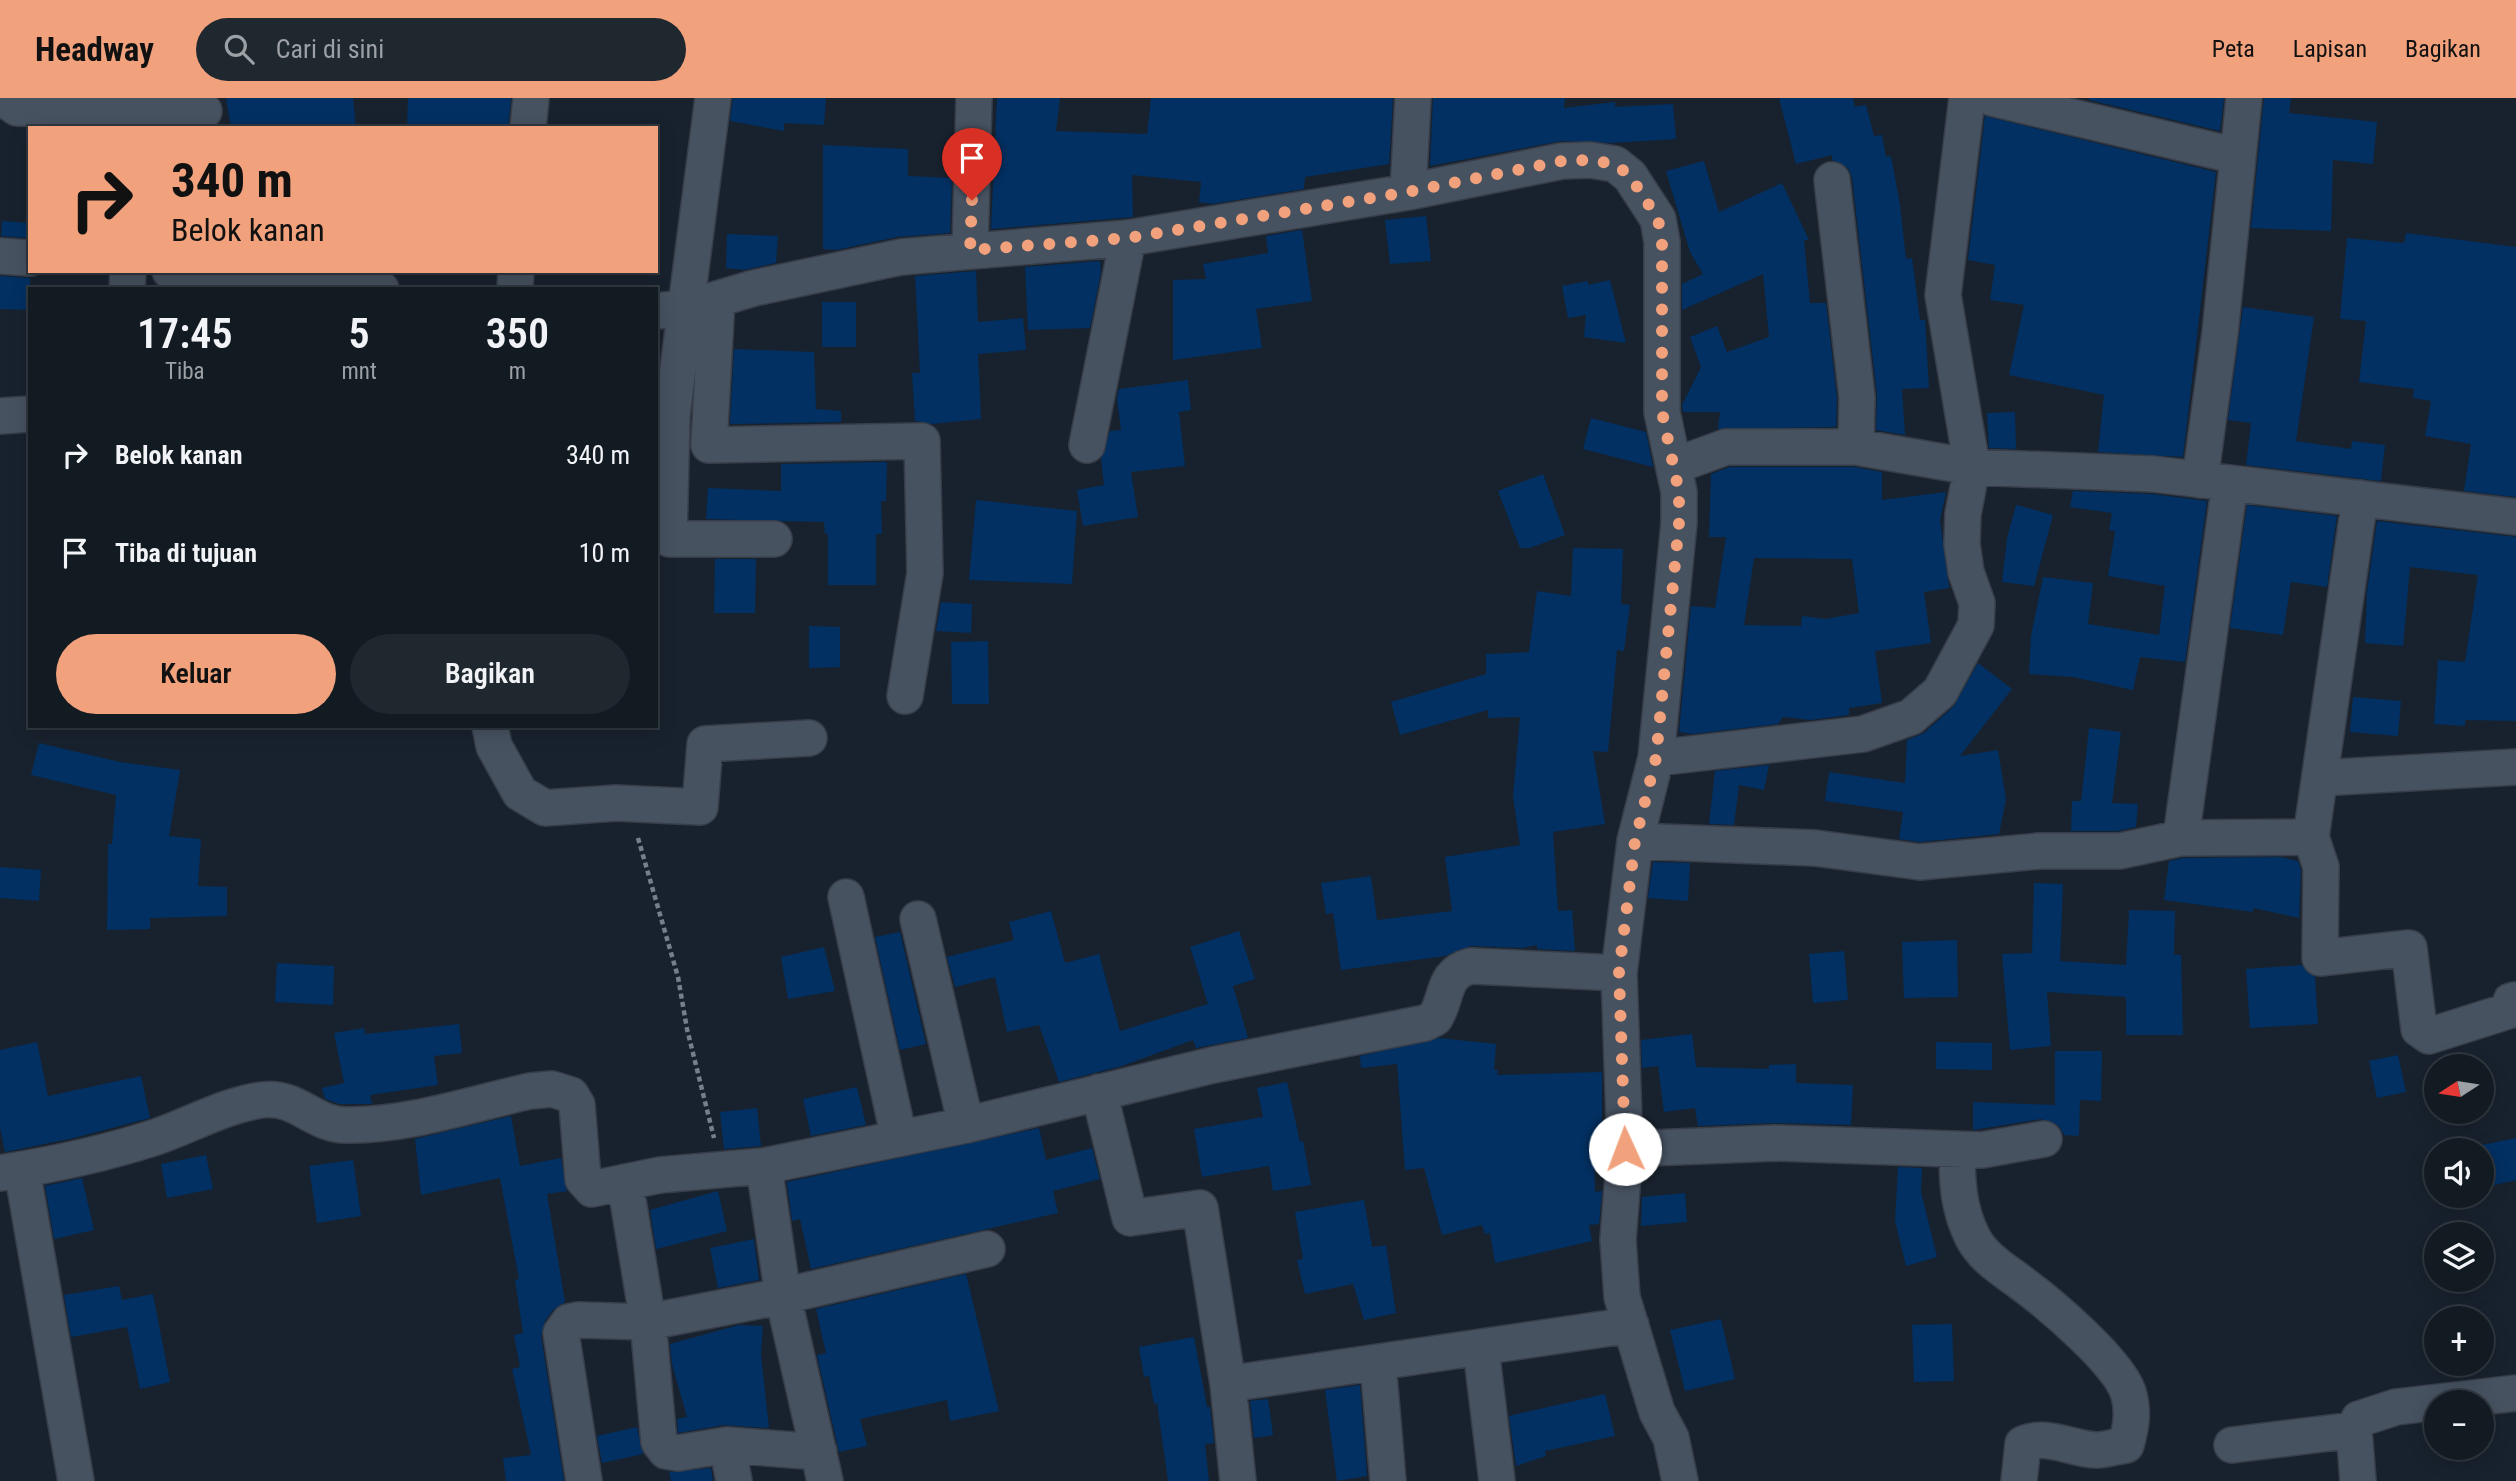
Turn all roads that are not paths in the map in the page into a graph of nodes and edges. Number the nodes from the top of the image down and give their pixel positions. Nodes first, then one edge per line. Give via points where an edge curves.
1 (531, 98) edge
2 (713, 98) edge
3 (974, 98) edge
4 (1413, 98) edge
5 (1966, 98) edge
6 (1992, 98) edge
7 (2244, 98) edge
8 (7, 101) dead end
9 (205, 112) edge
10 (528, 126) edge
11 (2237, 156) junction
12 (1832, 180) dead end
13 (1408, 192) junction
14 (1128, 238) junction
15 (970, 250) junction
16 (0, 256) edge
17 (28, 258) edge
18 (205, 273) edge
19 (223, 274) edge
20 (360, 287) edge
21 (687, 306) edge
22 (28, 414) edge
23 (0, 416) edge
24 (1087, 445) dead end
25 (1856, 447) junction
26 (1956, 464) junction
27 (1674, 466) junction
28 (2215, 481) junction
29 (2360, 498) junction
30 (2516, 517) edge
31 (774, 539) dead end
32 (905, 696) dead end
33 (490, 728) edge
34 (809, 738) dead end
35 (1656, 758) junction
36 (2516, 767) edge
37 (2320, 778) junction
38 (2311, 837) junction
39 (2181, 838) junction
40 (1635, 841) junction
41 (846, 897) dead end
42 (918, 919) dead end
43 (1619, 972) junction
44 (2513, 1012) edge
45 (1099, 1092) junction
46 (966, 1125) junction
47 (899, 1138) junction
48 (2044, 1139) dead end
49 (1625, 1149) junction
50 (1957, 1150) junction
51 (764, 1166) junction
52 (11, 1172) edge
53 (625, 1182) junction
54 (987, 1249) dead end
55 (783, 1296) junction
56 (648, 1322) junction
57 (1631, 1325) junction
58 (1481, 1349) junction
59 (1378, 1363) junction
60 (1228, 1384) junction
61 (2516, 1392) edge
62 (2354, 1430) junction
63 (727, 1445) junction
64 (2232, 1446) dead end
65 (822, 1466) edge
66 (76, 1481) edge
67 (584, 1481) edge
68 (734, 1481) edge
69 (1238, 1481) edge
70 (1388, 1481) edge
71 (1497, 1481) edge
72 (1680, 1481) edge
73 (2019, 1481) edge
74 (2358, 1481) edge

1 - 10 street
2 - 21 street
3 - 15 street
4 - 13 street
5 - 26 street via 1942,295
6 - 11 street
7 - 11 street
8 - 9 street via 17,108
11 - 28 street via 2220,333
12 - 25 street via 1857,397
13 - 14 street
13 - 27 street via 1562,161 1615,164 1630,176 1658,219 1662,242 1662,412
14 - 15 street
14 - 24 street
15 - 21 street via 843,268
16 - 17 street
18 - 19 street
19 - 20 street
21 - 31 street via 672,415 669,547
21 - 32 street via 709,445 922,441 925,573
22 - 23 street
25 - 26 street
25 - 27 street via 1726,447
26 - 28 street
26 - 35 street via 1966,572 1978,603 1976,625 1956,667 1927,707 1863,734
27 - 35 street via 1679,492 1678,558
28 - 29 street
28 - 39 street
29 - 30 street
29 - 37 street
33 - 34 street via 494,746 520,793 545,808 616,803 700,807 705,744
35 - 40 street
36 - 37 street
37 - 38 street
38 - 39 street
38 - 44 street via 2321,867 2319,958 2409,948 2419,1029 2429,1036
39 - 40 street via 2120,851 2039,851 1920,862 1815,848
40 - 43 street
41 - 47 street
42 - 46 street
43 - 45 street via 1471,966 1461,969 1445,986 1435,1018 1425,1023
43 - 49 street
45 - 46 street
45 - 60 street via 1132,1232 1200,1209
46 - 47 street
47 - 51 street
48 - 50 street
49 - 50 street via 1775,1143
49 - 57 street via 1618,1240 1622,1297
50 - 73 street via 1957,1195 1973,1239 1990,1260 2050,1304 2094,1346 2127,1390 2132,1422 2126,1445 2096,1450 2029,1441 2021,1451
51 - 53 street
51 - 55 street
52 - 53 street via 154,1138 264,1099 293,1102 322,1121 345,1125 402,1120 552,1089 571,1095 577,1105 587,1186 592,1189
52 - 66 street
53 - 56 street
54 - 55 street
55 - 56 street
55 - 65 street
56 - 63 street via 659,1442 666,1451 678,1453
56 - 67 street via 579,1320 564,1326 561,1333
57 - 58 street
57 - 72 street via 1657,1412 1671,1438
58 - 59 street
58 - 71 street
59 - 60 street
59 - 70 street
60 - 69 street
61 - 62 street via 2396,1407 2359,1419
62 - 64 street
62 - 74 street
63 - 65 street
63 - 68 street

